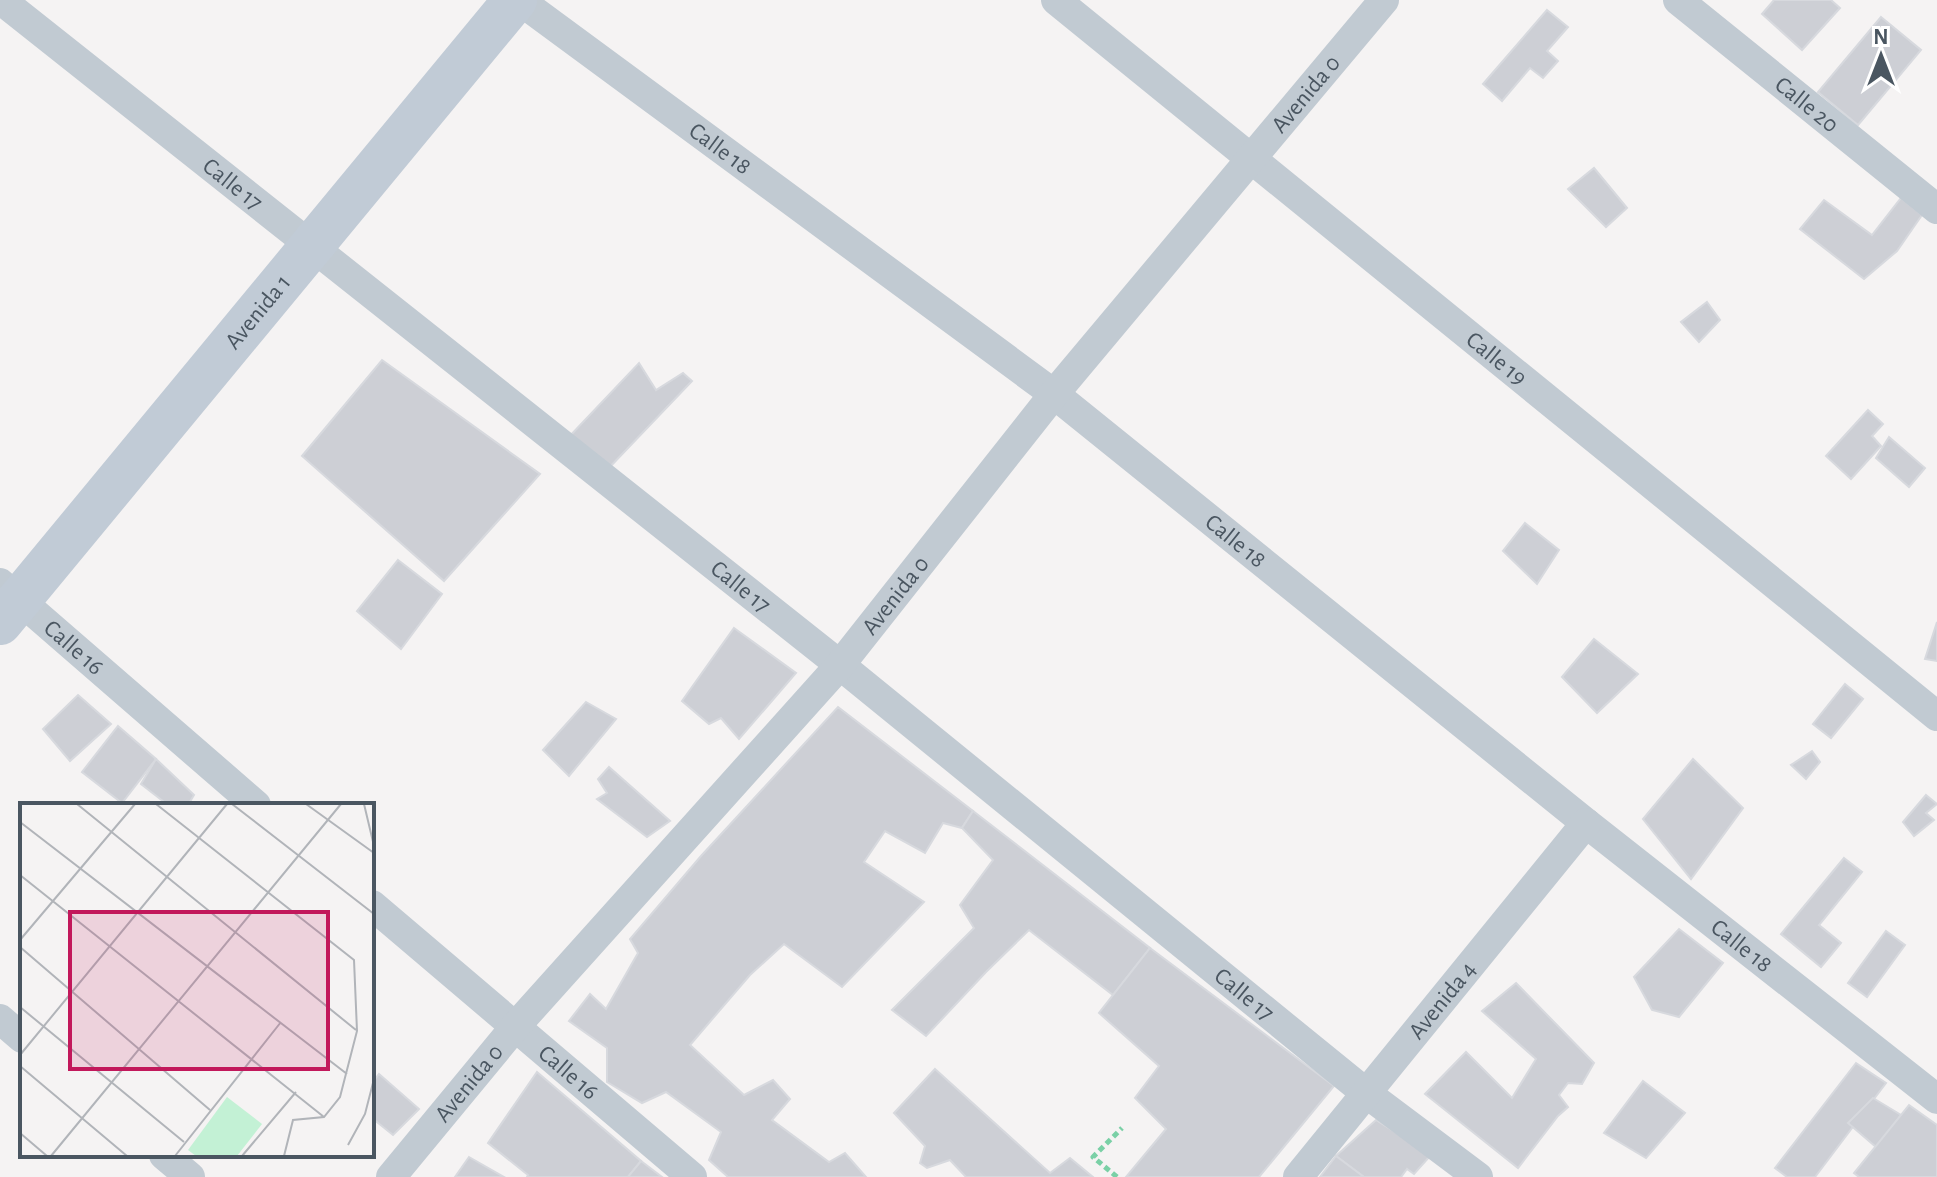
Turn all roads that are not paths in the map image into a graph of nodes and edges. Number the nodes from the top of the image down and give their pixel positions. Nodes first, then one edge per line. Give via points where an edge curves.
1 (1, 0) edge
2 (517, 0) edge
3 (1056, 0) edge
4 (1384, 0) edge
5 (1678, 0) edge
6 (1252, 157) junction
7 (1937, 209) edge
8 (312, 245) junction
9 (1054, 394) junction
10 (6, 602) edge
11 (840, 665) junction
12 (1937, 716) edge
13 (254, 803) edge
14 (1586, 823) junction
15 (374, 907) edge
16 (0, 1019) edge
17 (514, 1028) junction
18 (20, 1036) edge
19 (1366, 1093) junction
20 (1937, 1099) edge
21 (166, 1157) edge
22 (190, 1177) edge
23 (391, 1177) edge
24 (692, 1177) edge
25 (1298, 1177) edge
26 (1478, 1177) edge

1 - 8 street, Calle 17
2 - 8 street, Avenida 1
2 - 9 street, Calle 18
3 - 6 street, Calle 19
4 - 6 street, Avenida 0
5 - 7 street, Calle 20
6 - 9 street, Avenida 0
6 - 12 street, Calle 19
8 - 10 street, Avenida 1
8 - 11 street, Calle 17
9 - 11 street, Avenida 0
9 - 14 street, Calle 18
10 - 13 street, Calle 16
11 - 17 street, Avenida 0
11 - 19 street, Calle 17
14 - 19 street, Avenida 4
14 - 20 street, Calle 18
15 - 17 street, Calle 16
16 - 18 street
17 - 23 street, Avenida 0
17 - 24 street, Calle 16
19 - 25 street, Avenida 4
19 - 26 street, Calle 17
21 - 22 street

